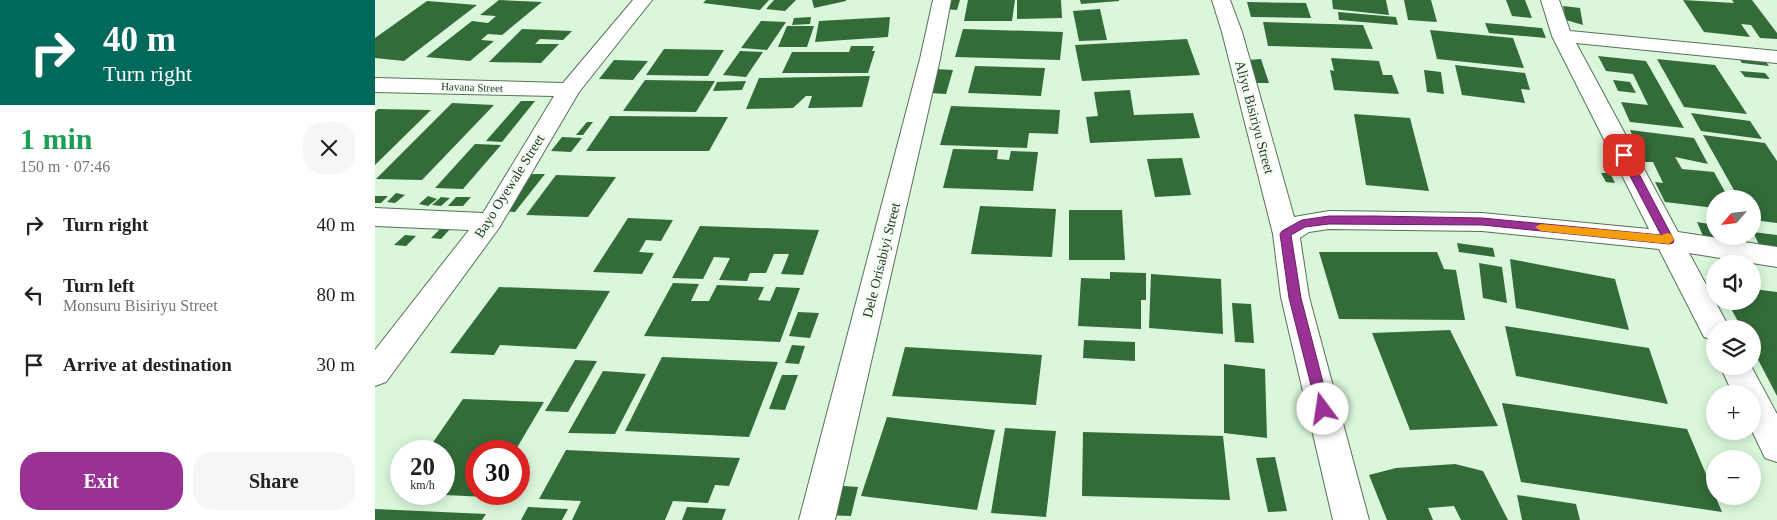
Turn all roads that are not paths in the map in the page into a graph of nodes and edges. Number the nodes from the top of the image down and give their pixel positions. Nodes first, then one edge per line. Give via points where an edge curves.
1 (643, 0) edge
2 (942, 0) edge
3 (1221, 0) edge
4 (1550, 0) edge
5 (1562, 36) junction
6 (1777, 56) edge
7 (375, 84) edge
8 (569, 90) junction
9 (375, 217) edge
10 (490, 222) junction
11 (1286, 234) junction
12 (1669, 240) junction
13 (1777, 257) edge
14 (1710, 320) edge
15 (375, 373) edge
16 (1761, 416) edge
17 (1777, 447) edge
18 (817, 520) edge
19 (1351, 520) edge

1 - 8 street, Bayo Oyewale Street
2 - 18 street, Dele Orisabiyi Street
3 - 11 street, Aliyu Bisiriyu Street
4 - 5 street
5 - 6 street
5 - 12 street
7 - 8 street, Havana Street
8 - 10 street, Bayo Oyewale Street
9 - 10 street
10 - 15 street, Bayo Oyewale Street
11 - 12 street via 1302,224 1373,220 1482,222
11 - 19 street, Aliyu Bisiriyu Street via 1295,298
12 - 13 street
12 - 14 street
16 - 17 street

